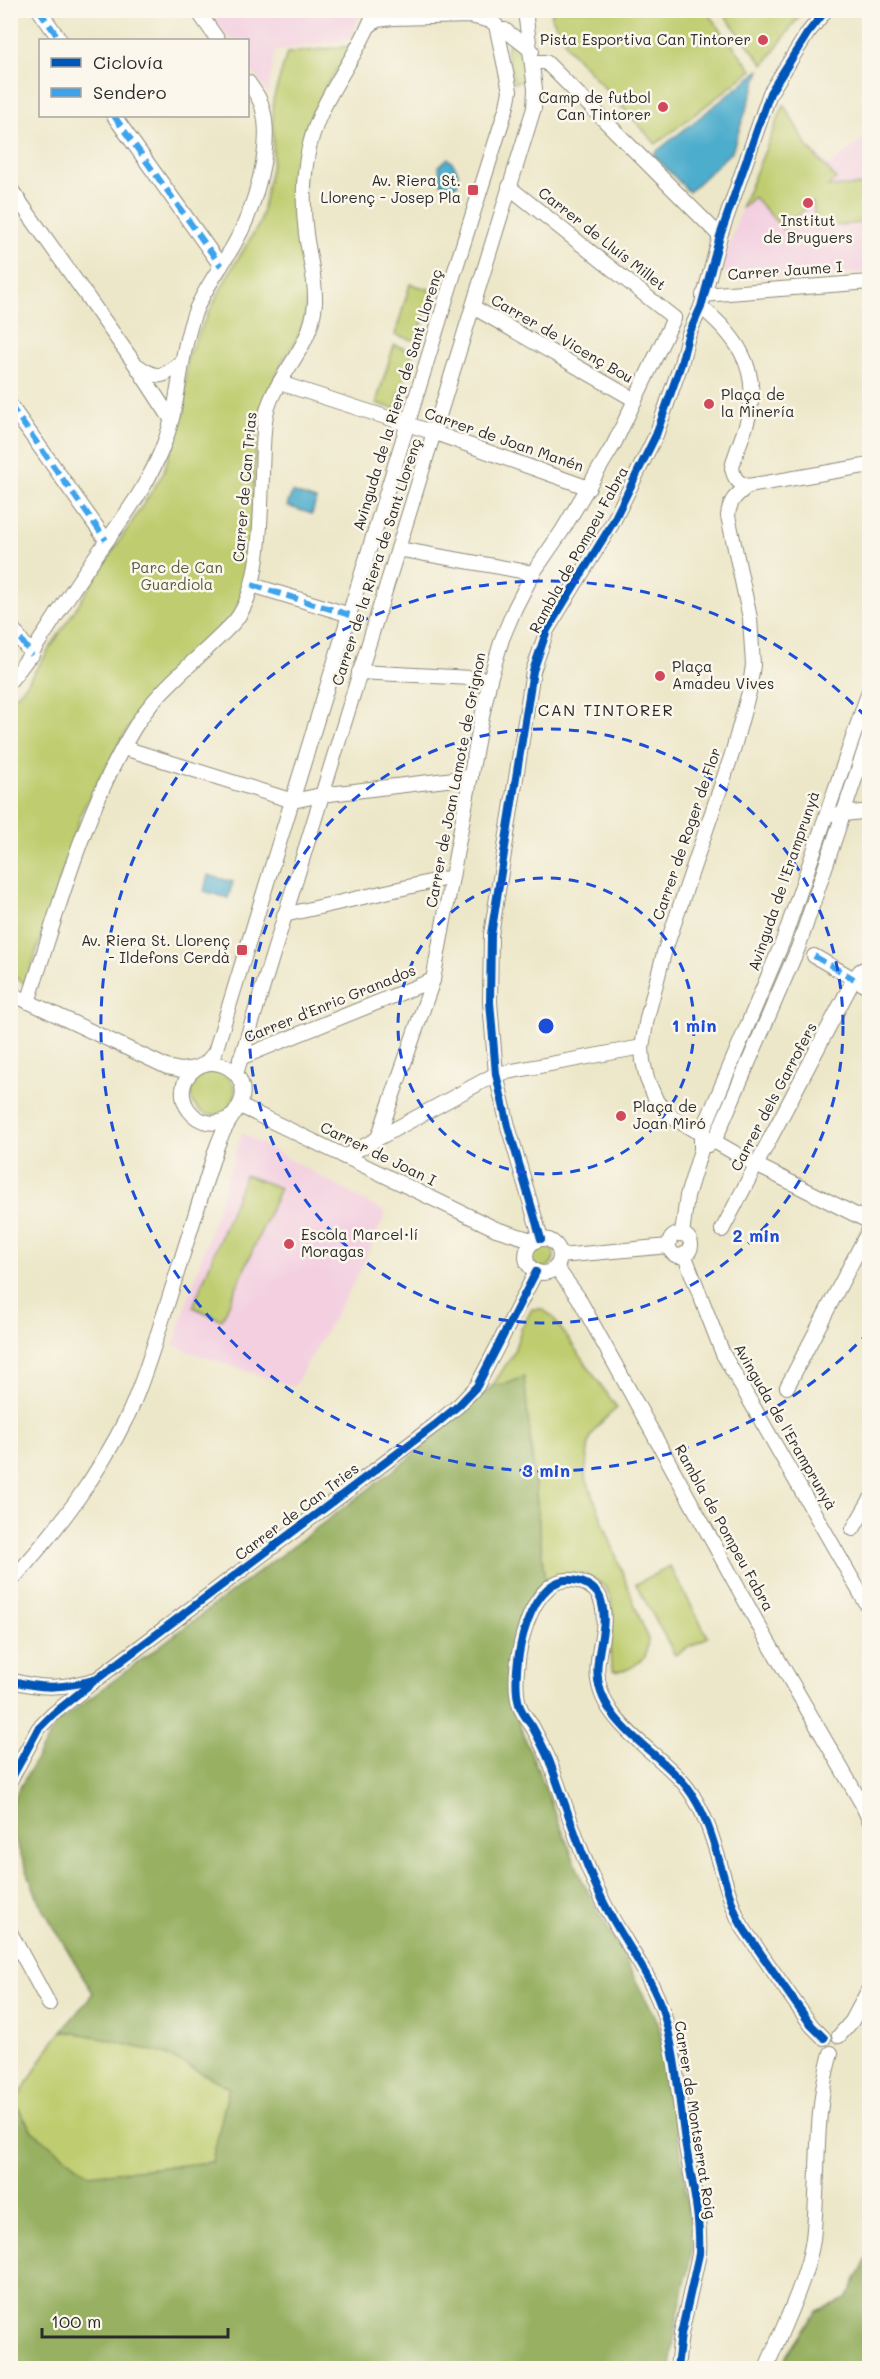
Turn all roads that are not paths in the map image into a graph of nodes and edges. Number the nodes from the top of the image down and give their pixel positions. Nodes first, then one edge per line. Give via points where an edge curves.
1 (39, 10) edge
2 (197, 10) edge
3 (375, 10) edge
4 (399, 10) edge
5 (448, 10) edge
6 (826, 10) edge
7 (527, 15) edge
8 (494, 22) edge
9 (369, 26) junction
10 (59, 39) edge
11 (217, 39) edge
12 (536, 58) junction
13 (249, 84) edge
14 (115, 117) edge
15 (509, 187) junction
16 (10, 188) edge
17 (720, 236) junction
18 (221, 266) junction
19 (870, 282) edge
20 (700, 306) junction
21 (473, 307) junction
22 (672, 324) junction
23 (688, 336) junction
24 (182, 361) junction
25 (135, 364) junction
26 (280, 383) junction
27 (635, 400) junction
28 (10, 405) edge
29 (171, 419) junction
30 (408, 424) junction
31 (435, 433) junction
32 (870, 465) edge
33 (748, 486) junction
34 (590, 488) junction
35 (106, 540) junction
36 (398, 549) junction
37 (533, 573) junction
38 (252, 585) junction
39 (350, 615) junction
40 (10, 625) edge
41 (32, 655) junction
42 (359, 672) junction
43 (490, 679) junction
44 (10, 681) edge
45 (870, 688) edge
46 (870, 734) edge
47 (124, 748) junction
48 (471, 777) junction
49 (321, 795) junction
50 (293, 801) junction
51 (870, 811) edge
52 (843, 815) junction
53 (826, 816) junction
54 (452, 877) junction
55 (284, 915) junction
56 (814, 956) dead end
57 (870, 966) edge
58 (854, 979) junction
59 (433, 980) junction
60 (870, 988) edge
61 (10, 993) edge
62 (10, 1000) edge
63 (28, 1002) junction
64 (642, 1047) junction
65 (240, 1058) junction
66 (201, 1066) junction
67 (236, 1074) junction
68 (496, 1074) junction
69 (183, 1098) junction
70 (236, 1111) junction
71 (207, 1123) junction
72 (701, 1135) junction
73 (378, 1138) junction
74 (714, 1142) junction
75 (217, 1146) junction
76 (701, 1150) junction
77 (344, 1157) junction
78 (756, 1165) junction
79 (870, 1222) edge
80 (870, 1228) edge
81 (722, 1230) dead end
82 (502, 1231) junction
83 (682, 1234) junction
84 (538, 1240) junction
85 (669, 1246) junction
86 (684, 1254) junction
87 (525, 1256) junction
88 (558, 1261) junction
89 (536, 1272) junction
90 (787, 1387) dead end
91 (870, 1500) edge
92 (853, 1529) dead end
93 (10, 1582) edge
94 (870, 1610) edge
95 (97, 1679) junction
96 (10, 1680) edge
97 (10, 1781) edge
98 (866, 1803) edge
99 (870, 1822) edge
100 (10, 1932) edge
101 (870, 1987) edge
102 (49, 2004) dead end
103 (839, 2036) junction
104 (824, 2038) junction
105 (831, 2053) junction
106 (677, 2368) edge
107 (766, 2368) edge

1 - 10 street
2 - 11 street
3 - 9 street, Carrer de Can Trias
4 - 5 street
6 - 17 street, Rambla de Pompeu Fabra via 770,93
7 - 8 street via 517,26
7 - 12 street, Carrer de la Riera de Sant Llorenç
8 - 9 street via 470,16 393,18 377,20
8 - 12 street
8 - 30 street, Avinguda de la Riera de Sant Llorenç via 510,91 507,106
9 - 26 street, Carrer de Can Trias via 324,102 307,157 305,231 315,301 308,337
12 - 15 street, Carrer de la Riera de Sant Llorenç via 534,108
12 - 17 street
13 - 18 street via 263,109 265,144 245,223
14 - 18 street
15 - 21 street, Carrer de la Riera de Sant Llorenç
15 - 22 street, Carrer de Lluís Millet
16 - 25 street
17 - 20 street, Rambla de Pompeu Fabra
18 - 24 street via 194,313
19 - 20 street, Carrer Jaume I
20 - 22 street, Carrer Jaume I
20 - 23 street, Rambla de Pompeu Fabra
20 - 33 street via 733,337 748,372 750,410 732,468 740,484
21 - 27 street, Carrer de Vicenç Bou
21 - 31 street, Carrer de la Riera de Sant Llorenç
22 - 23 street, Carrer de Lluís Millet
22 - 27 street, Carrer de Joan Lamote de Grignon
23 - 68 street, Rambla de Pompeu Fabra via 656,435 612,524 547,630 533,671 490,935
24 - 25 street via 166,375 148,373
24 - 29 street
25 - 29 street
26 - 30 street, Carrer de Joan Manén
26 - 38 street, Carrer de Can Trias via 265,419
27 - 34 street, Carrer de Joan Lamote de Grignon
28 - 35 street
29 - 35 street via 147,483
30 - 31 street, Carrer de Joan Manén
30 - 39 street, Avinguda de la Riera de Sant Llorenç
31 - 34 street, Carrer de Joan Manén
31 - 36 street, Carrer de la Riera de Sant Llorenç
32 - 33 street
33 - 64 street, Carrer de Roger de Flor via 729,504 728,516 750,618 753,665 749,692 732,754 664,953
34 - 37 street, Carrer de Joan Lamote de Grignon
35 - 41 street
36 - 37 street
36 - 42 street, Carrer de la Riera de Sant Llorenç
37 - 43 street, Carrer de Joan Lamote de Grignon via 502,639
38 - 39 street
38 - 47 street, Carrer de Can Trias via 242,613 155,701
39 - 50 street, Avinguda de la Riera de Sant Llorenç
40 - 41 street
41 - 44 street
42 - 43 street
42 - 49 street, Carrer de la Riera de Sant Llorenç
43 - 48 street, Carrer de Joan Lamote de Grignon
45 - 53 street, Avinguda de l'Eramprunyà
46 - 52 street
47 - 50 street
47 - 63 street, Carrer de Can Trias via 81,843
48 - 49 street
48 - 54 street, Carrer de Joan Lamote de Grignon
49 - 50 street
49 - 55 street, Carrer de la Riera de Sant Llorenç
50 - 66 street, Avinguda de la Riera de Sant Llorenç via 215,1052
51 - 52 street
52 - 53 street
52 - 74 street via 798,948
53 - 72 street, Avinguda de l'Eramprunyà via 783,941
54 - 55 street
54 - 59 street, Carrer de Joan Lamote de Grignon
55 - 65 street, Carrer de la Riera de Sant Llorenç
56 - 58 street
57 - 58 street
58 - 60 street
58 - 78 street, Carrer dels Garrofers
59 - 65 street, Carrer d'Enric Granados
59 - 73 street, Carrer de Joan Lamote de Grignon
61 - 63 street
62 - 69 street via 164,1074 174,1081
63 - 66 street via 167,1067 181,1070
64 - 68 street
64 - 72 street, Carrer de Roger de Flor via 647,1079 657,1102 673,1118
65 - 67 street, Carrer de la Riera de Sant Llorenç
66 - 67 street via 221,1064
66 - 69 street via 186,1081
67 - 70 street, Carrer de la Riera de Sant Llorenç via 242,1089
68 - 73 street
68 - 84 street, Rambla de Pompeu Fabra
69 - 71 street via 192,1115
70 - 71 street via 221,1122
70 - 75 street
70 - 77 street, Carrer de Joan I
71 - 75 street via 215,1133
72 - 74 street, Carrer de Roger de Flor
72 - 76 street, Avinguda de l'Eramprunyà
73 - 77 street
74 - 76 street
74 - 78 street, Carrer de Roger de Flor
75 - 93 street via 129,1412 78,1502
76 - 83 street, Avinguda de l'Eramprunyà via 687,1196
77 - 82 street, Carrer de Joan I
78 - 79 street, Carrer de Roger de Flor
78 - 81 street, Carrer dels Garrofers
80 - 90 street
82 - 84 street, Carrer de Joan I
82 - 87 street, Carrer de Joan I
83 - 85 street via 672,1237
83 - 86 street via 690,1244
84 - 87 street
84 - 88 street via 557,1247
85 - 86 street via 674,1254
85 - 88 street
86 - 94 street, Avinguda de l'Eramprunyà via 723,1354
87 - 89 street
88 - 89 street via 549,1273
88 - 98 street, Rambla de Pompeu Fabra via 759,1626
89 - 95 street, Carrer de Can Tries via 484,1375 459,1405
91 - 92 street
95 - 96 street, Carrer de Can Tries via 59,1688
95 - 97 street via 46,1720
98 - 99 street, Rambla de Pompeu Fabra
100 - 102 street
101 - 103 street
103 - 104 street via 830,2033
103 - 105 street via 841,2047
104 - 105 street via 823,2047
104 - 106 street, Carrer de Montserrat Roig via 738,1920 700,1807 684,1784 621,1726 602,1693 597,1678 604,1613 600,1595 576,1581 564,1580 553,1586 534,1605 526,1625 517,1680 519,1705 547,1756 605,1906 652,1985 664,2016 700,2243
105 - 107 street via 818,2132 813,2241 807,2267

